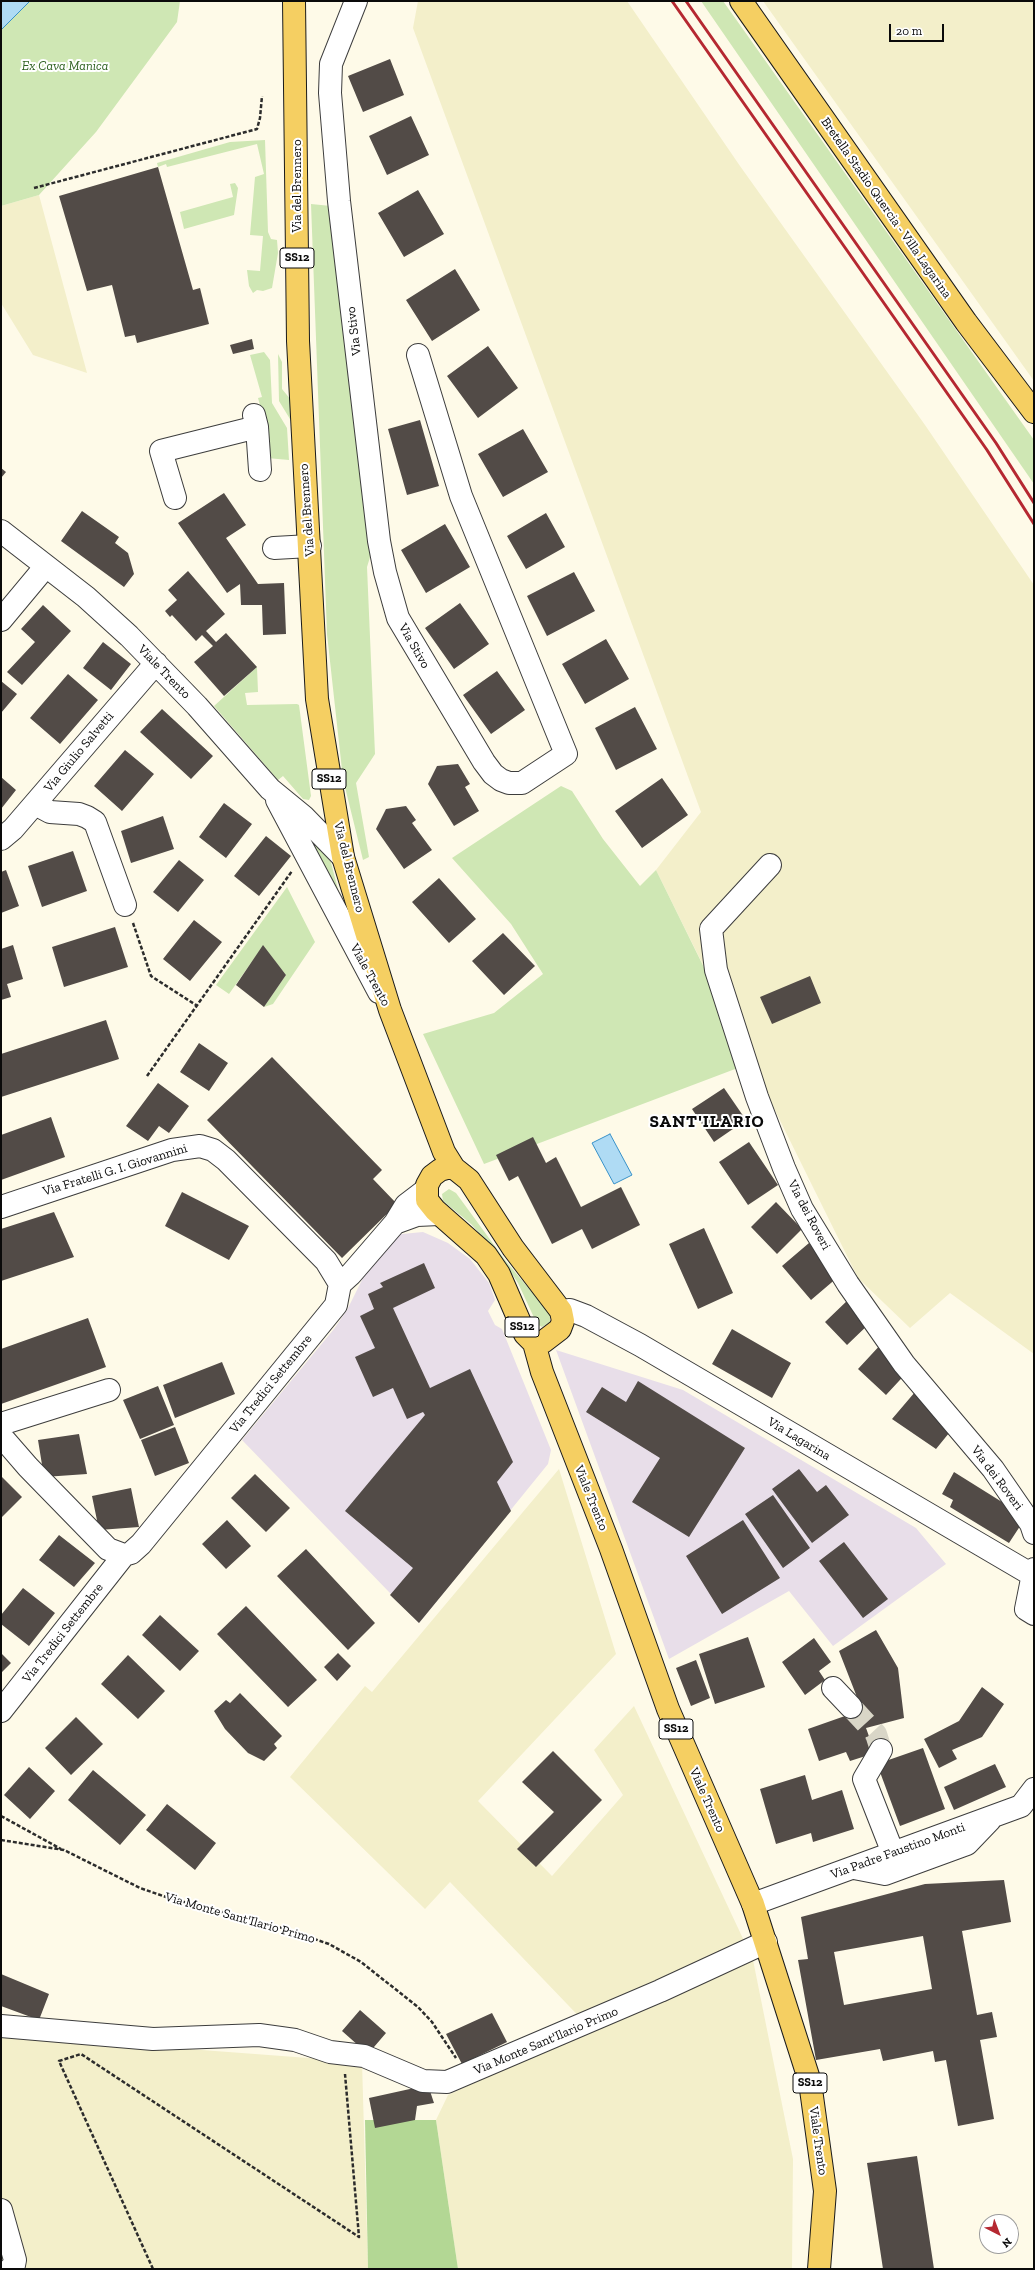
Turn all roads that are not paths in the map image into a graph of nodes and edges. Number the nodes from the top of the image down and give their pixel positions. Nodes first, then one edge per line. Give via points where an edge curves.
1 (294, 1) edge
2 (356, 1) edge
3 (741, 1) edge
4 (418, 355) dead end
5 (1034, 412) edge
6 (260, 470) dead end
7 (175, 498) dead end
8 (2, 534) edge
9 (310, 546) junction
10 (274, 548) dead end
11 (46, 566) junction
12 (1, 620) edge
13 (156, 663) junction
14 (270, 789) junction
15 (34, 804) junction
16 (1, 839) edge
17 (343, 857) junction
18 (770, 865) dead end
19 (128, 911) road end
20 (390, 1010) junction
21 (454, 1168) junction
22 (427, 1189) junction
23 (1, 1207) edge
24 (438, 1214) junction
25 (395, 1223) junction
26 (340, 1284) junction
27 (561, 1311) junction
28 (534, 1343) junction
29 (109, 1390) dead end
30 (1, 1424) edge
31 (1, 1436) edge
32 (1034, 1533) edge
33 (133, 1550) junction
34 (1033, 1573) edge
35 (1034, 1614) edge
36 (833, 1688) dead end
37 (851, 1707) tunnel mouth
38 (1, 1711) edge
39 (881, 1750) dead end
40 (1034, 1789) edge
41 (993, 1817) junction
42 (893, 1853) junction
43 (854, 1868) junction
44 (753, 1904) junction
45 (766, 1942) junction
46 (1, 2026) edge
47 (1, 2210) edge
48 (10, 2269) edge
49 (819, 2269) edge

1 - 9 main road, Via del Brennero / SS12 via 298,341
2 - 4 street, Via Stivo via 331,64 330,93 342,224 379,541 385,572 398,618 484,762 501,780 509,784 522,783 566,754 462,496
3 - 5 main road, Bretella Stadio Quercia - Villa Lagarina via 966,322
6 - 7 street via 255,421 161,451
8 - 11 street, Viale Trento
9 - 10 street
9 - 17 main road, Via del Brennero / SS12 via 317,699
11 - 12 street
11 - 13 street, Viale Trento via 102,610
13 - 14 street, Viale Trento
13 - 15 street, Via Giulio Salvetti
14 - 17 street, Viale Trento via 303,816
14 - 20 street, Viale Trento
15 - 16 street, Via Giulio Salvetti
15 - 19 street via 50,812 87,816 95,822
17 - 20 main road, Via del Brennero / SS12
18 - 32 street, Via dei Roveri via 711,929 716,970 757,1097 784,1168 802,1209 848,1284 904,1364 1002,1482 1031,1524
20 - 21 main road, Viale Trento / SS12 via 444,1152
21 - 22 main road via 440,1170 432,1176
21 - 27 main road, Viale Trento / SS12 via 469,1180 513,1248
22 - 24 main road, Viale Trento / SS12 via 428,1200
22 - 25 street via 406,1205
23 - 26 street, Via Fratelli G. I. Giovannini via 172,1150 200,1146 213,1150 226,1160 326,1261
24 - 25 street via 417,1215
24 - 28 main road, Viale Trento / SS12 via 489,1260 499,1274 525,1334
25 - 26 street
26 - 33 street, Via Tredici Settembre via 336,1305
27 - 28 main road, SS12 via 563,1321 560,1329 543,1342
27 - 34 street, Via Lagarina via 570,1310 586,1316 640,1345
28 - 44 main road, Viale Trento / SS12 via 545,1379 611,1549 668,1709
29 - 30 street
31 - 33 street via 108,1549
33 - 38 street, Via Tredici Settembre
34 - 35 street via 1026,1609
36 - 37 street
39 - 42 street via 864,1779
40 - 41 street, Via Padre Faustino Monti via 1021,1806
41 - 42 street, Via Padre Faustino Monti
41 - 43 street via 967,1844 885,1874
42 - 43 street, Via Padre Faustino Monti
43 - 44 street, Via Padre Faustino Monti
44 - 45 main road, Viale Trento / SS12
45 - 46 street, Via Monte Sant'Ilario Primo via 447,2082 423,2081 364,2056 330,2052 295,2040 259,2035 153,2039
45 - 49 main road, Viale Trento / SS12 via 810,2082 825,2191
47 - 48 street via 14,2260

